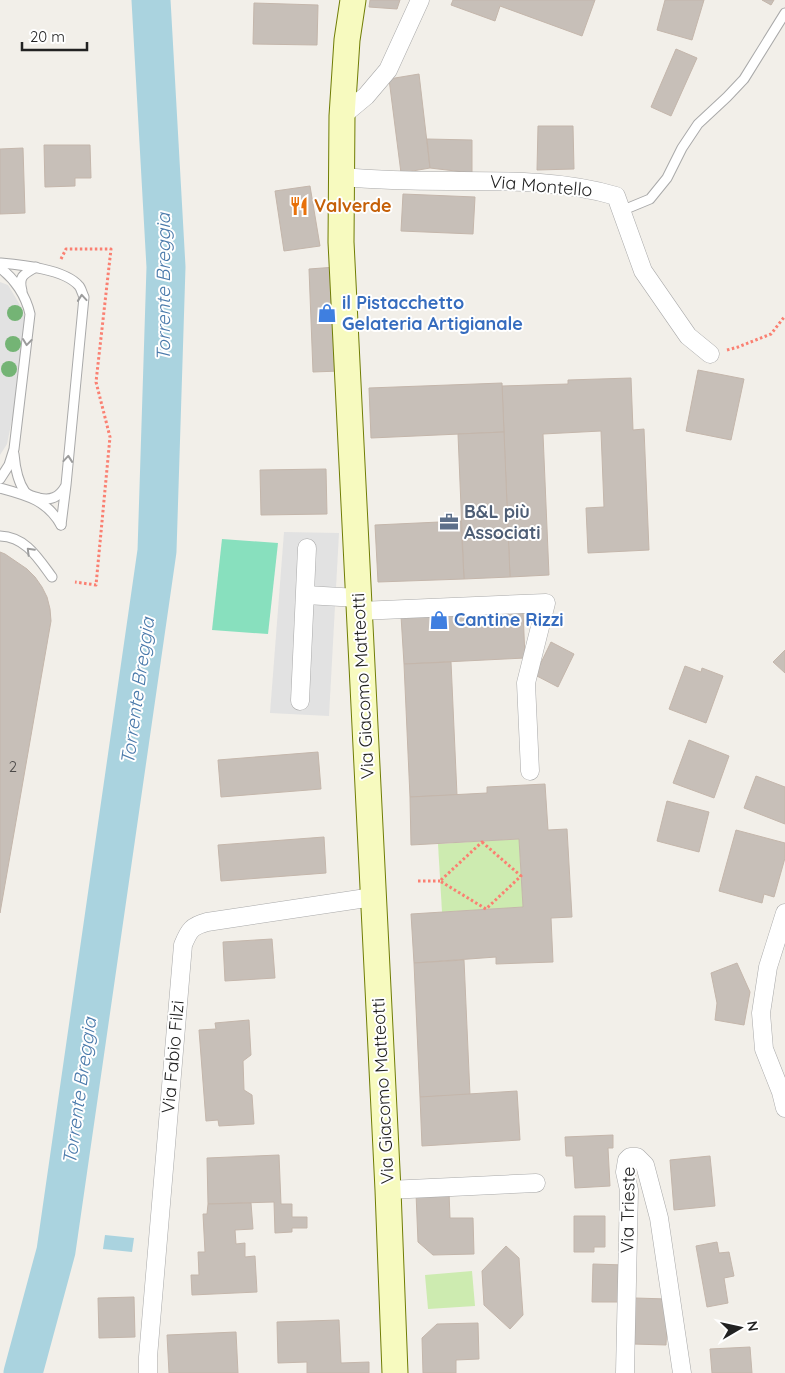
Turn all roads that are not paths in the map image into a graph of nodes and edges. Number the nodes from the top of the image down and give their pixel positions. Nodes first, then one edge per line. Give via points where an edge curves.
1 (353, 0) edge
2 (420, 0) edge
3 (785, 13) edge
4 (342, 116) junction
5 (341, 177) junction
6 (621, 211) junction
7 (0, 263) edge
8 (36, 267) junction
9 (0, 268) edge
10 (23, 295) junction
11 (710, 354) road end
12 (14, 449) junction
13 (0, 479) edge
14 (66, 485) junction
15 (0, 488) edge
16 (30, 496) junction
17 (0, 536) edge
18 (307, 548) dead end
19 (52, 577) dead end
20 (306, 595) junction
21 (359, 605) junction
22 (300, 701) dead end
23 (530, 770) dead end
24 (373, 897) junction
25 (785, 913) edge
26 (785, 1108) edge
27 (536, 1183) dead end
28 (388, 1190) junction
29 (148, 1373) edge
30 (395, 1373) edge
31 (625, 1373) edge
32 (682, 1373) edge

1 - 4 street, Via Giacomo Matteotti
2 - 4 street via 388,70 366,96
3 - 6 lane via 744,79 698,124 667,178 650,199
4 - 5 street, Via Giacomo Matteotti
5 - 6 street, Via Montello via 578,186 616,196
5 - 21 street, Via Giacomo Matteotti via 341,242
6 - 11 street, Via Montello via 643,271 688,336
7 - 8 lane
8 - 10 lane via 22,277
14 -> 8 lane via 84,297 80,286 71,279
9 - 10 lane
10 -> 12 lane via 30,314
12 - 13 lane
12 - 16 lane via 18,474
14 - 16 lane via 62,493 50,500
14 - 16 lane via 61,525 53,513
15 - 16 lane
19 -> 17 lane via 17,539
18 - 20 street
20 - 21 street
20 - 22 street
21 - 23 street via 546,603 526,682
21 - 24 street, Via Giacomo Matteotti
24 - 28 street, Via Giacomo Matteotti
24 - 29 street, Via Fabio Filzi via 207,922 188,932 183,944
25 - 26 street via 768,967 761,1013 764,1048
27 - 28 street
28 - 30 street, Via Giacomo Matteotti
31 - 32 street, Via Trieste via 629,1190 625,1172 627,1160 637,1157 645,1164 658,1218

